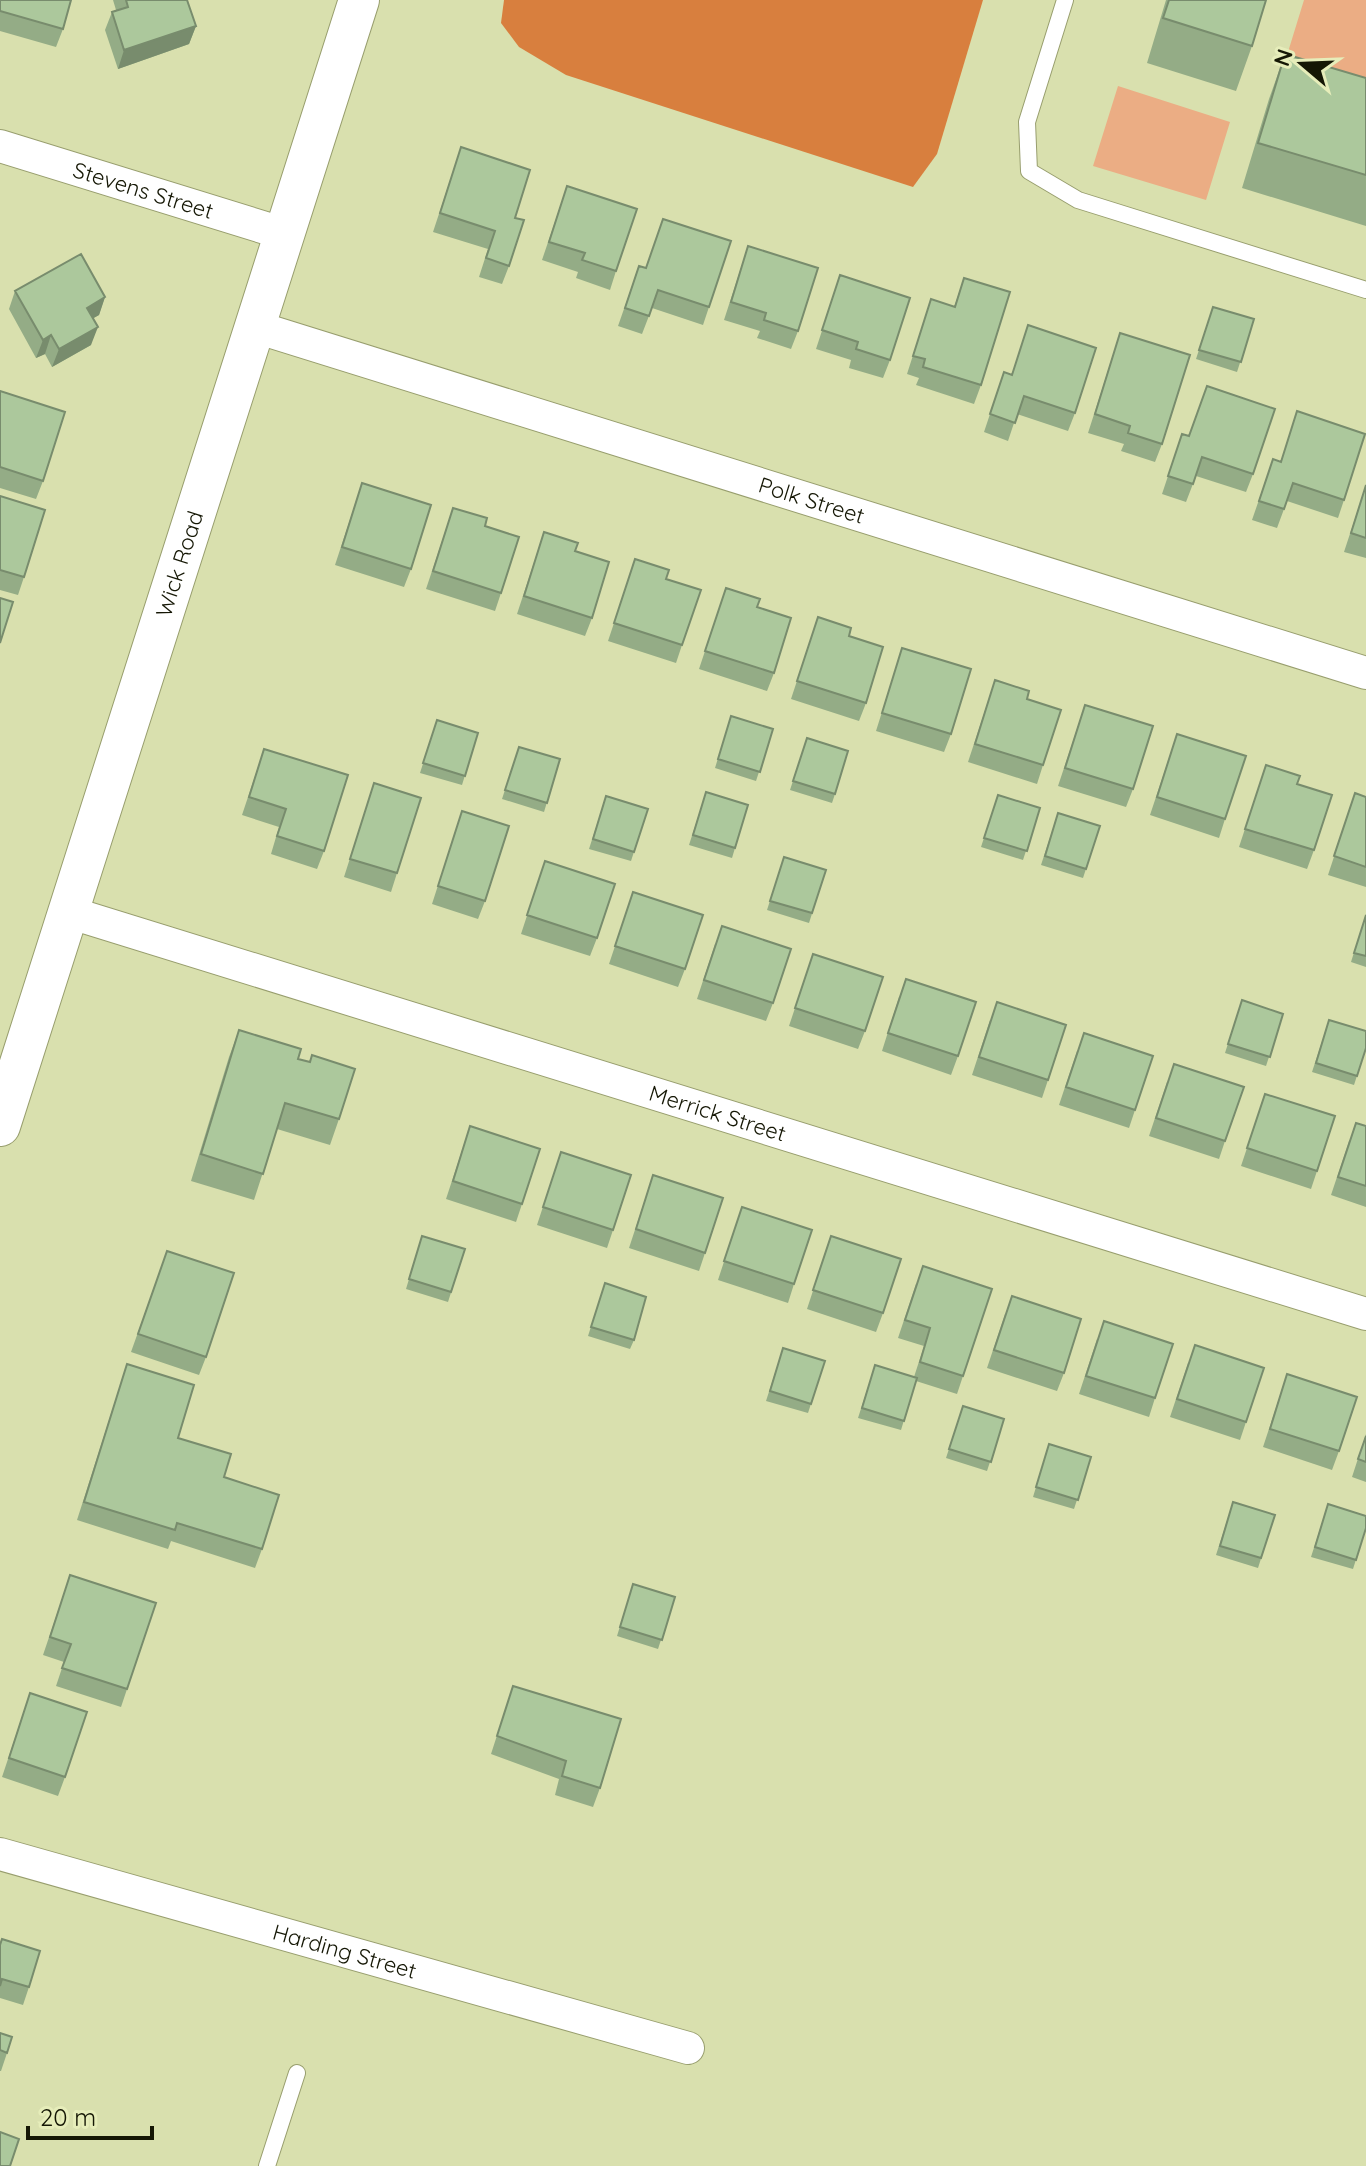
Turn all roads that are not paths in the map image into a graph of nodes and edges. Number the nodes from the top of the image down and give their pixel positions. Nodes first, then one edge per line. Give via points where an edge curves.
1 (359, 0) edge
2 (1065, 0) edge
3 (0, 146) edge
4 (285, 234) junction
5 (1366, 290) edge
6 (256, 327) junction
7 (1366, 673) edge
8 (68, 912) junction
9 (0, 1126) edge
10 (1366, 1314) edge
11 (0, 1854) edge
12 (688, 2048) dead end
13 (297, 2073) dead end
14 (267, 2166) edge

1 - 4 street, Wick Road
2 - 5 lane via 1027,122 1029,171 1078,200
3 - 4 street, Stevens Street
4 - 6 street, Wick Road
6 - 7 street, Polk Street
6 - 8 street, Wick Road
8 - 9 street, Wick Road
8 - 10 street, Merrick Street
11 - 12 street, Harding Street
13 - 14 lane

